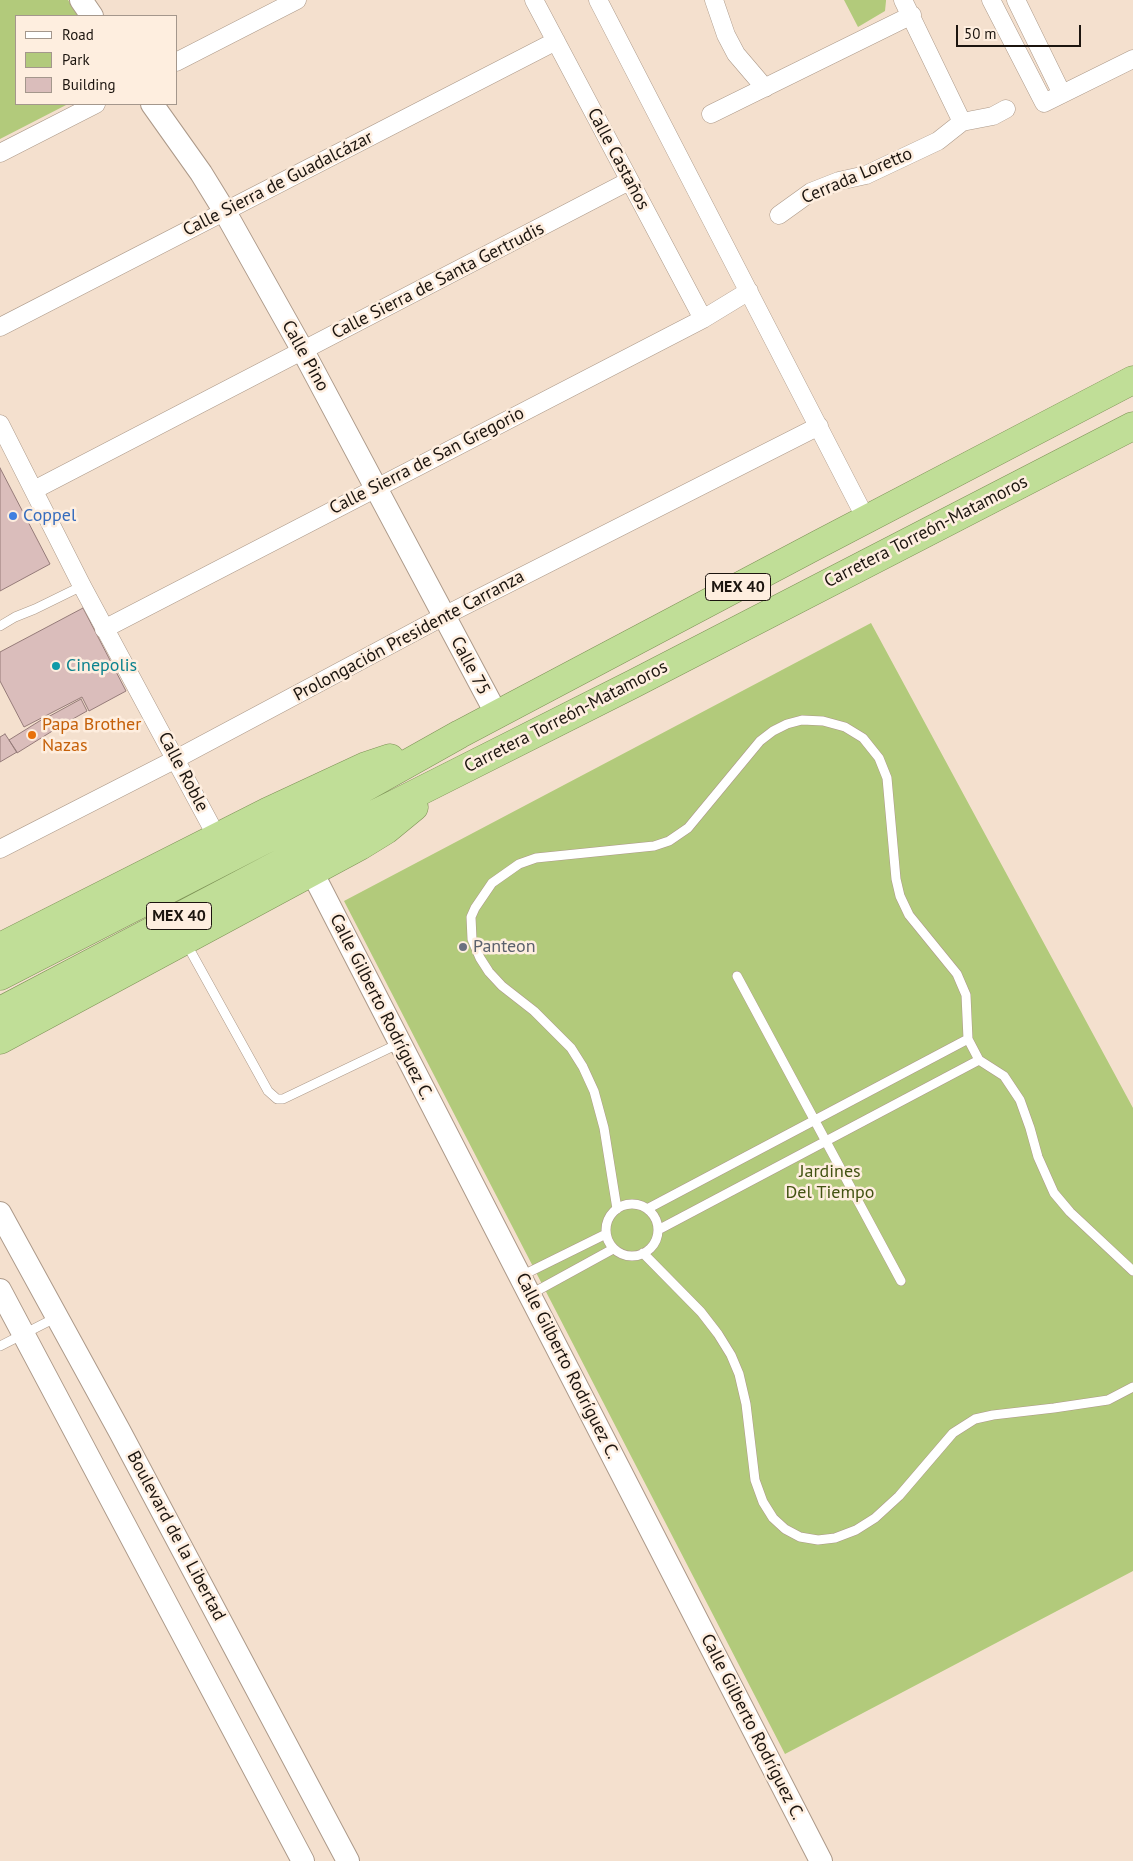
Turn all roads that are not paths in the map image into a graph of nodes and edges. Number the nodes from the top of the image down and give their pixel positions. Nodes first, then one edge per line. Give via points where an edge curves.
1 (81, 0) edge
2 (534, 0) edge
3 (598, 0) edge
4 (714, 0) edge
5 (992, 0) edge
6 (1016, 0) edge
7 (289, 2) edge
8 (908, 7) edge
9 (91, 15) edge
10 (1032, 35) junction
11 (556, 41) junction
12 (1014, 45) junction
13 (1133, 59) edge
14 (178, 61) edge
15 (765, 88) junction
16 (1062, 94) junction
17 (94, 105) edge
18 (153, 105) edge
19 (1006, 110) dead end
20 (711, 114) dead end
21 (962, 122) junction
22 (0, 153) edge
23 (629, 181) junction
24 (225, 212) junction
25 (778, 214) dead end
26 (749, 291) junction
27 (703, 318) junction
28 (0, 327) edge
29 (303, 351) junction
30 (1133, 380) edge
31 (0, 424) edge
32 (819, 426) junction
33 (1133, 426) edge
34 (376, 488) junction
35 (34, 490) junction
36 (866, 519) junction
37 (82, 586) junction
38 (444, 616) junction
39 (0, 626) edge
40 (104, 629) junction
41 (497, 715) junction
42 (460, 734) junction
43 (176, 759) junction
44 (446, 778) junction
45 (218, 837) junction
46 (0, 849) edge
47 (312, 872) junction
48 (185, 940) junction
49 (0, 947) edge
50 (0, 976) edge
51 (737, 976) dead end
52 (0, 1011) edge
53 (8, 1036) edge
54 (968, 1039) junction
55 (400, 1043) junction
56 (979, 1060) junction
57 (0, 1061) edge
58 (815, 1119) junction
59 (826, 1140) junction
60 (616, 1209) junction
61 (647, 1209) junction
62 (0, 1213) edge
63 (658, 1230) junction
64 (606, 1234) junction
65 (613, 1249) junction
66 (643, 1253) junction
67 (1133, 1271) edge
68 (901, 1281) dead end
69 (526, 1286) junction
70 (0, 1290) edge
71 (57, 1317) junction
72 (24, 1334) junction
73 (0, 1346) edge
74 (1133, 1388) edge
75 (303, 1861) edge
76 (348, 1861) edge
77 (821, 1861) edge

1 - 9 street
2 - 11 street, Calle Castaños
3 - 26 street
4 - 15 street via 736,54
5 - 12 street
6 - 10 street
7 - 14 street
8 - 15 street
8 - 21 street
10 - 12 street
10 - 16 street
11 - 23 street, Calle Castaños
11 - 24 street, Calle Sierra de Guadalcázar
12 - 16 street via 1044,103
13 - 16 street
15 - 20 street
17 - 22 street
18 - 24 street, Calle Pino
19 - 21 street, Cerrada Loretto
21 - 25 street, Cerrada Loretto via 938,141 866,175 811,192
23 - 27 street, Calle Castaños
23 - 29 street, Calle Sierra de Santa Gertrudis
24 - 28 street, Calle Sierra de Guadalcázar
24 - 29 street, Calle Pino
26 - 27 street, Calle Sierra de San Gregorio
26 - 32 street
27 - 34 street, Calle Sierra de San Gregorio
29 - 34 street, Calle Pino
29 - 35 street, Calle Sierra de Santa Gertrudis
30 - 36 highway, MEX 40
31 - 35 street, Calle Roble
32 - 36 street
32 - 38 street, Prolongación Presidente Carranza
33 - 44 highway, Carretera Torreón-Matamoros / MEX 40
34 - 38 street, Calle Pino
34 - 40 street, Calle Sierra de San Gregorio
35 - 37 street, Calle Roble
36 - 41 highway, MEX 40
37 - 39 lane
37 - 40 street, Calle Roble
38 - 41 street, Calle 75
38 - 43 street, Prolongación Presidente Carranza
40 - 43 street, Calle Roble
41 - 42 highway, MEX 40
42 - 45 highway via 366,766
42 - 50 highway, MEX 40 via 346,798
43 - 45 street, Calle Roble
43 - 46 street, Prolongación Presidente Carranza
44 - 47 highway via 386,830
44 - 52 highway, Carretera Torreón-Matamoros / MEX 40
45 - 49 highway
47 - 48 highway
47 - 55 street, Calle Gilberto Rodríguez C.
48 - 53 highway
48 - 55 lane via 268,1091 277,1099
51 - 58 lane
53 - 57 highway
54 - 56 lane
54 - 58 lane
54 - 60 lane via 966,995 957,974 909,915 900,896 887,778 879,758 863,738 845,727 823,721 802,720 786,724 760,741 688,828 668,842 536,858 519,864 492,883 475,908 472,938 489,972 571,1048 583,1067 594,1091 604,1128
55 - 69 street, Calle Gilberto Rodríguez C.
56 - 59 lane
56 - 67 lane via 1004,1076 1020,1100 1054,1193
58 - 59 lane
58 - 61 lane
59 - 63 lane
59 - 68 lane
60 - 61 lane via 632,1204
60 - 64 lane via 606,1225
61 - 63 lane
62 - 71 street, Boulevard de la Libertad
63 - 66 lane via 654,1244
64 - 65 lane
64 - 69 lane
65 - 66 lane via 624,1255
65 - 69 lane
66 - 74 lane via 701,1312 731,1355 746,1404 755,1480 763,1502 773,1518 800,1537 835,1538 875,1518 953,1433 976,1419 1108,1400
69 - 77 street, Calle Gilberto Rodríguez C.
70 - 72 street
71 - 72 lane
71 - 76 street, Boulevard de la Libertad
72 - 73 lane
72 - 75 street

